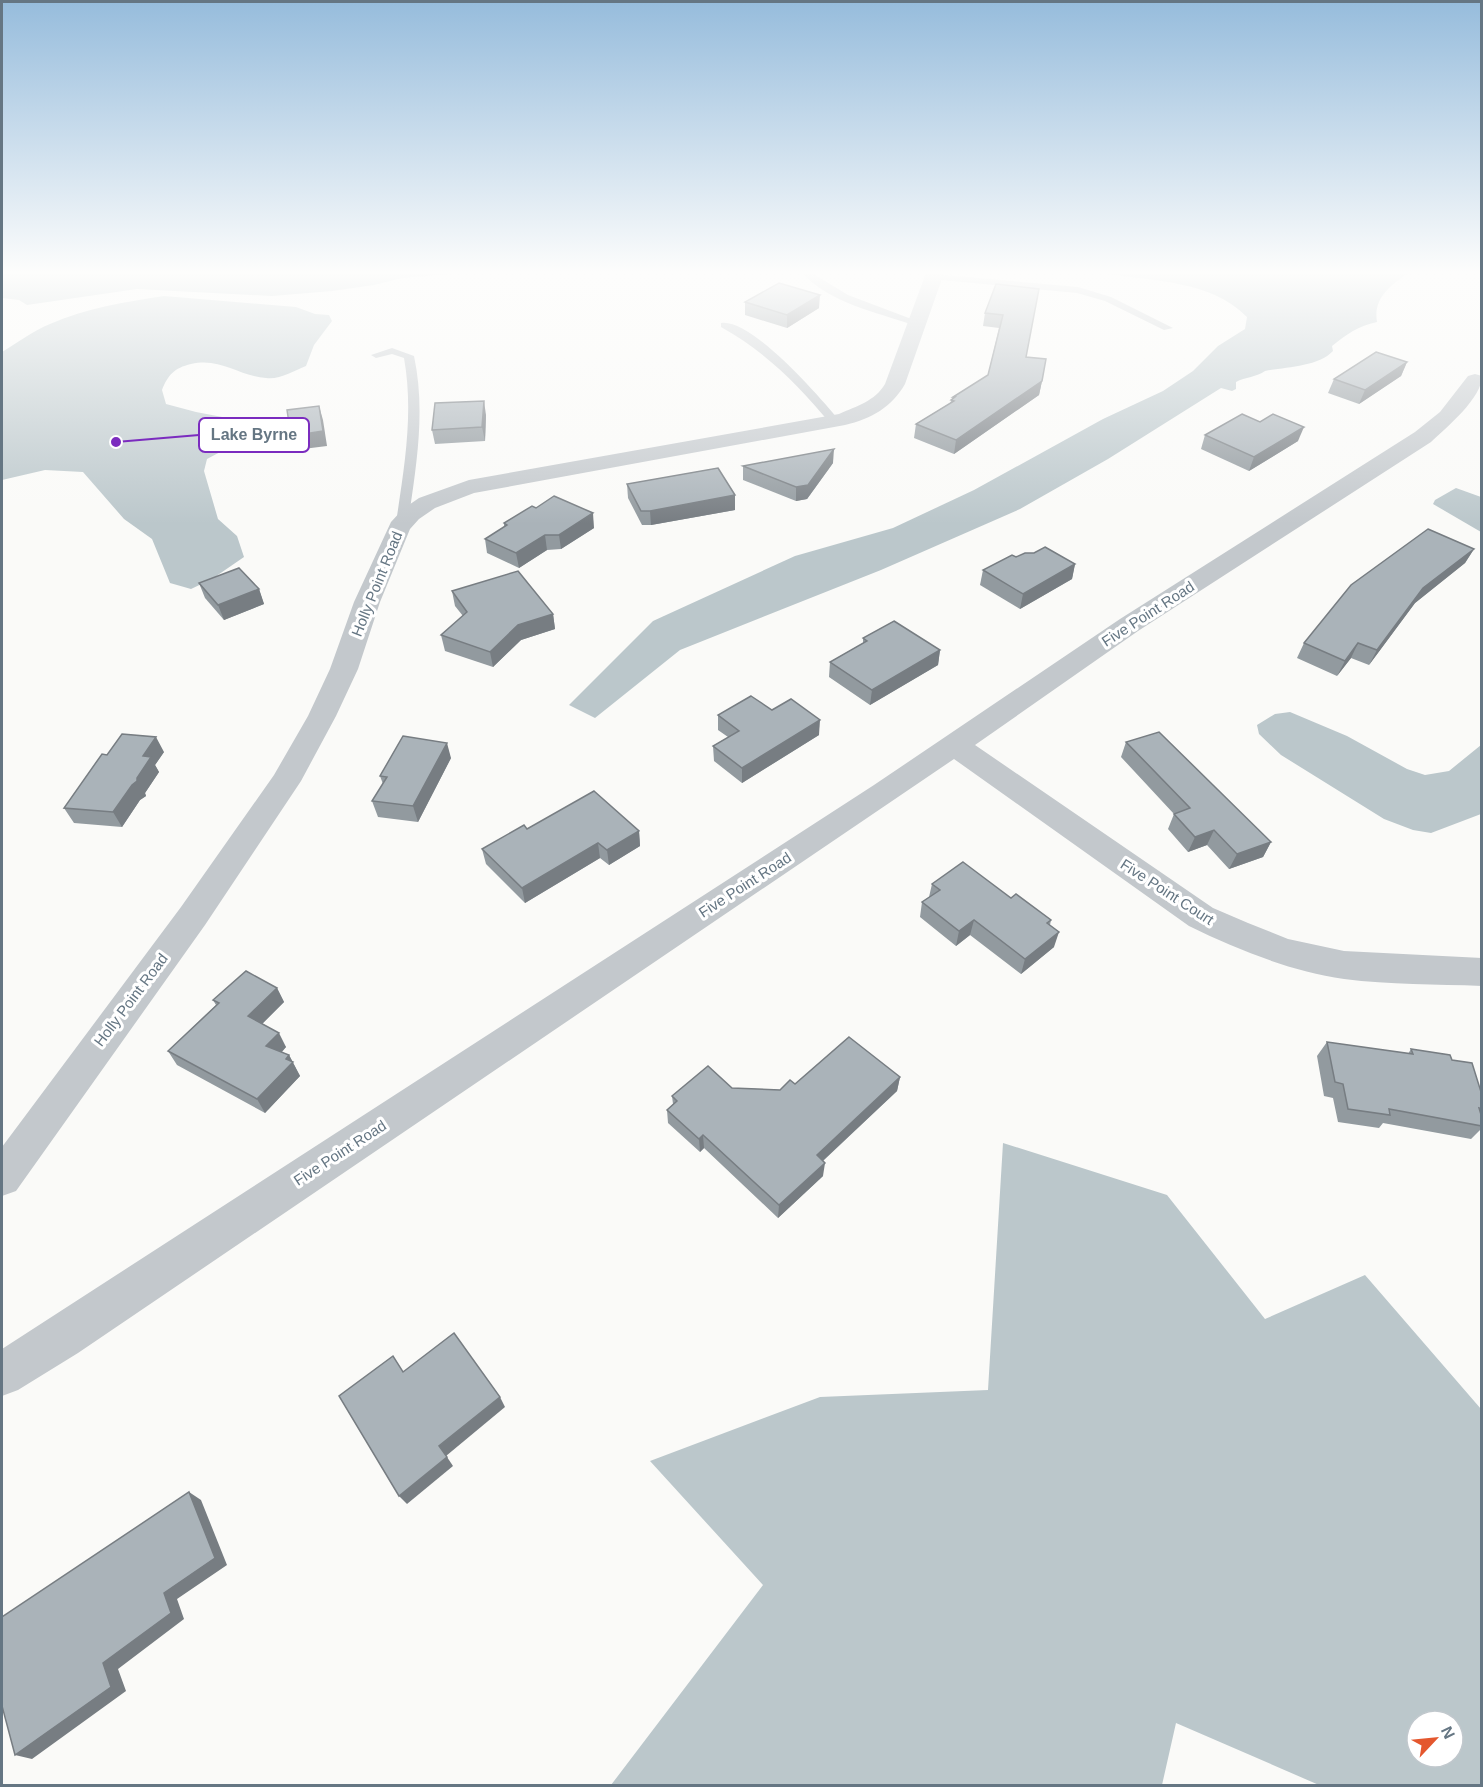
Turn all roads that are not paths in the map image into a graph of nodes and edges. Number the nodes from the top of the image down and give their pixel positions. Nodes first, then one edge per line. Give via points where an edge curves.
1 (409, 356) edge
2 (776, 356) edge
3 (904, 356) edge
4 (1479, 377) edge
5 (834, 421) junction
6 (402, 523) junction
7 (954, 745) junction
8 (1482, 972) edge
9 (2, 1178) edge
10 (2, 1374) edge

1 - 6 lane via 417,402
2 - 5 lane
3 - 5 street, Holly Point Road via 888,396 863,412
4 - 7 street, Five Point Road via 1447,416 1423,437 1130,625
5 - 6 street, Holly Point Road via 469,487 427,503
6 - 9 street, Holly Point Road via 367,602 344,669 286,781
7 - 8 street, Five Point Court via 1201,917 1245,938 1293,954 1342,964
7 - 10 street, Five Point Road

